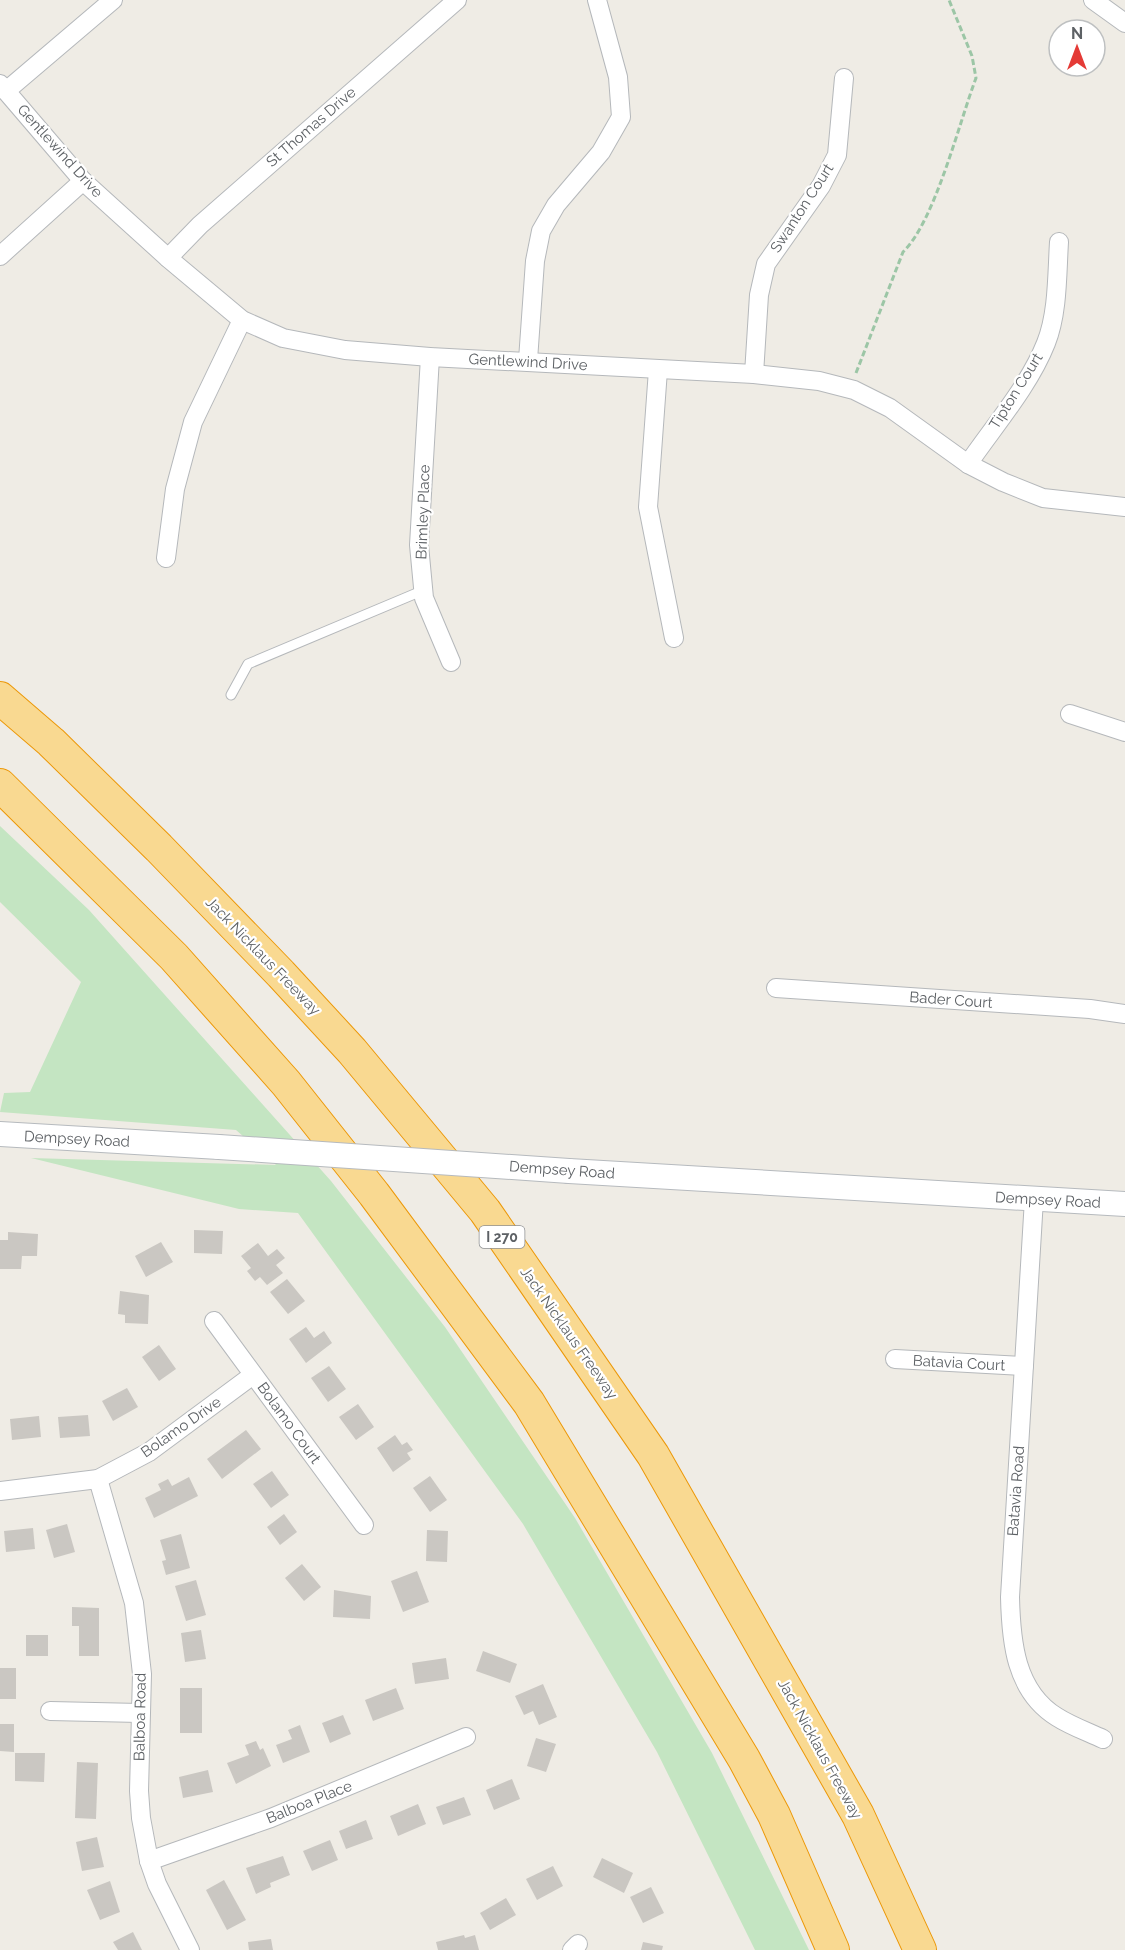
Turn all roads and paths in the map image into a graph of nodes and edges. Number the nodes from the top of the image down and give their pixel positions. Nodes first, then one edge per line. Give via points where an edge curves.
1 (113, 0) edge
2 (457, 0) edge
3 (597, 0) edge
4 (949, 0) edge
5 (1093, 0) edge
6 (1125, 23) edge
7 (844, 78) dead end
8 (3, 88) edge
9 (84, 181) junction
10 (1059, 242) dead end
11 (0, 256) edge
12 (168, 258) junction
13 (242, 320) junction
14 (430, 357) junction
15 (528, 360) junction
16 (658, 370) junction
17 (754, 374) junction
18 (854, 390) junction
19 (968, 464) junction
20 (1125, 507) edge
21 (166, 558) dead end
22 (424, 590) junction
23 (674, 638) dead end
24 (451, 662) dead end
25 (231, 694) dead end
26 (0, 698) edge
27 (1070, 714) dead end
28 (1125, 732) edge
29 (0, 785) edge
30 (776, 988) dead end
31 (1125, 1014) edge
32 (0, 1134) edge
33 (1034, 1199) junction
34 (1125, 1204) edge
35 (214, 1321) dead end
36 (895, 1359) dead end
37 (1024, 1366) junction
38 (254, 1375) junction
39 (98, 1479) junction
40 (0, 1491) edge
41 (364, 1526) dead end
42 (50, 1711) dead end
43 (140, 1713) junction
44 (466, 1737) dead end
45 (1103, 1739) dead end
46 (149, 1861) junction
47 (190, 1950) edge
48 (833, 1950) edge
49 (920, 1950) edge

1 - 8 street
2 - 12 street, St Thomas Drive via 200,225
3 - 15 street via 618,77 621,117 602,152 556,205 541,231
4 - 18 path via 972,56 976,78 930,211 915,241 903,252 856,374
5 - 6 street
7 - 17 street, Swanton Court via 837,155 766,264 759,296
8 - 9 street, Gentlewind Drive
9 - 11 street
9 - 12 street, Gentlewind Drive
10 - 19 street, Tipton Court via 1046,342 1027,378
12 - 13 street, Gentlewind Drive
13 - 14 street, Gentlewind Drive via 283,338 345,350
13 - 21 street via 193,422 175,489
14 - 15 street, Gentlewind Drive
14 - 22 street, Brimley Place via 419,546
15 - 16 street, Gentlewind Drive
16 - 17 street, Gentlewind Drive
16 - 23 street via 648,507
17 - 18 street, Gentlewind Drive via 819,381
18 - 19 street, Gentlewind Drive via 891,408
19 - 20 street, Gentlewind Drive via 1043,498
22 - 24 street, Brimley Place
22 - 25 lane via 248,664
26 - 49 highway, Jack Nicklaus Freeway / I 270 via 159,848 289,983 352,1051 485,1211 653,1455 858,1815
27 - 28 street
29 - 48 highway via 174,957 286,1083 529,1403 744,1759 774,1815
30 - 31 street, Bader Court
32 - 33 main road, Dempsey Road, bridge
33 - 34 main road, Dempsey Road
33 - 37 street, Batavia Road
35 - 38 street, Bolamo Court
36 - 37 street, Batavia Court
37 - 45 street, Batavia Road via 1010,1598 1013,1652 1033,1694 1055,1717
38 - 39 street, Bolamo Drive via 149,1452
38 - 41 street, Bolamo Court
39 - 40 street, Bolamo Drive
39 - 43 street, Balboa Road via 134,1603 142,1674
42 - 43 street
43 - 46 street, Balboa Road via 139,1791
44 - 46 street, Balboa Place via 271,1818
46 - 47 street, Balboa Road

